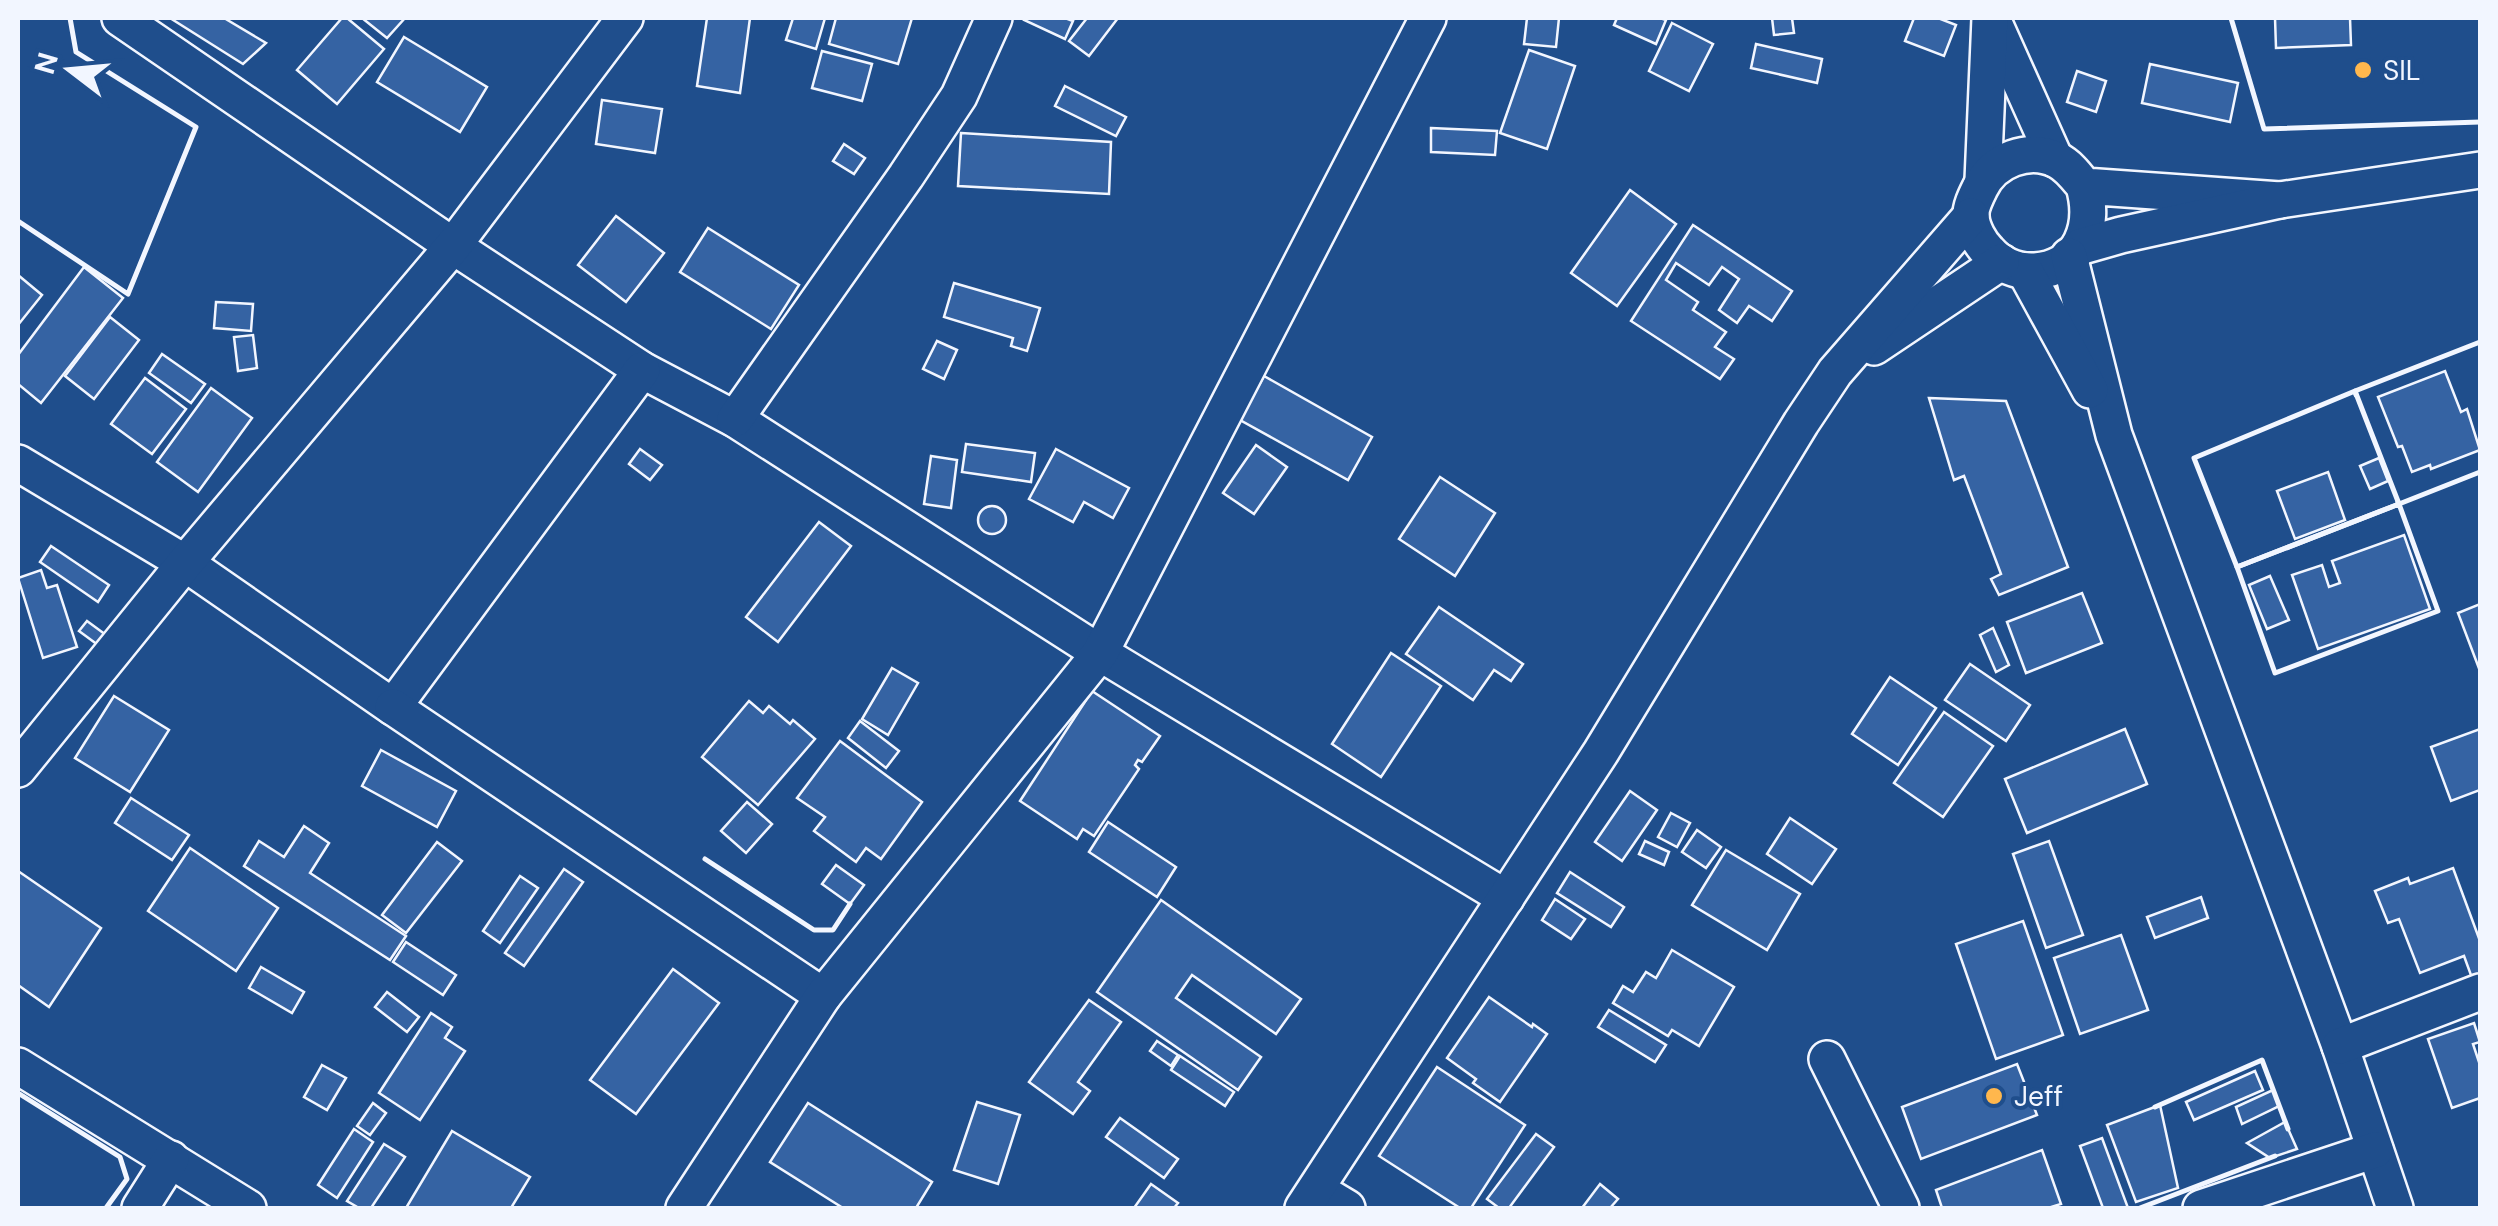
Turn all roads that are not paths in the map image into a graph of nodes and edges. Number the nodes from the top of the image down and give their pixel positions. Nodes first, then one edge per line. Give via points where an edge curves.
1 (120, 18) edge
2 (625, 18) edge
3 (994, 18) edge
4 (1428, 18) edge
5 (1991, 18) edge
6 (2055, 159) junction
7 (2480, 170) edge
8 (1983, 180) junction
9 (2084, 186) junction
10 (2280, 200) junction
11 (1971, 216) junction
12 (453, 246) junction
13 (2074, 251) junction
14 (2013, 267) junction
15 (642, 370) junction
16 (1835, 372) junction
17 (735, 419) junction
18 (2114, 435) junction
19 (18, 463) edge
20 (185, 564) junction
21 (1100, 653) junction
22 (393, 707) junction
23 (18, 769) edge
24 (1506, 898) junction
25 (2480, 992) edge
26 (823, 996) junction
27 (2340, 1046) junction
28 (1827, 1059) dead end
29 (18, 1066) edge
30 (2375, 1150) junction
31 (171, 1159) junction
32 (1322, 1202) edge
33 (140, 1208) edge
34 (248, 1208) edge
35 (684, 1208) edge
36 (1901, 1208) edge
37 (2201, 1208) edge
38 (2395, 1208) edge

1 - 12 street
2 - 12 street
3 - 17 street via 960,96
4 - 21 street
5 - 6 street
5 - 8 street
6 - 8 street via 2015,156
6 - 9 street
7 - 10 street
8 - 11 street
9 - 10 street
9 - 13 street via 2090,221
10 - 13 street
11 - 14 street via 1984,247
11 - 16 street
12 - 15 street
12 - 20 street
13 - 14 street via 2043,270
13 - 18 street
14 - 16 street
14 - 18 street
15 - 17 street
15 - 22 street
16 - 24 street
17 - 21 street
18 - 27 street
19 - 20 street
20 - 22 street
20 - 23 street
21 - 24 street
21 - 26 street
22 - 26 street
24 - 32 street
25 - 27 street
26 - 35 street
27 - 30 street
28 - 36 street
29 - 31 street
30 - 37 street
30 - 38 street
31 - 33 street
31 - 34 street

